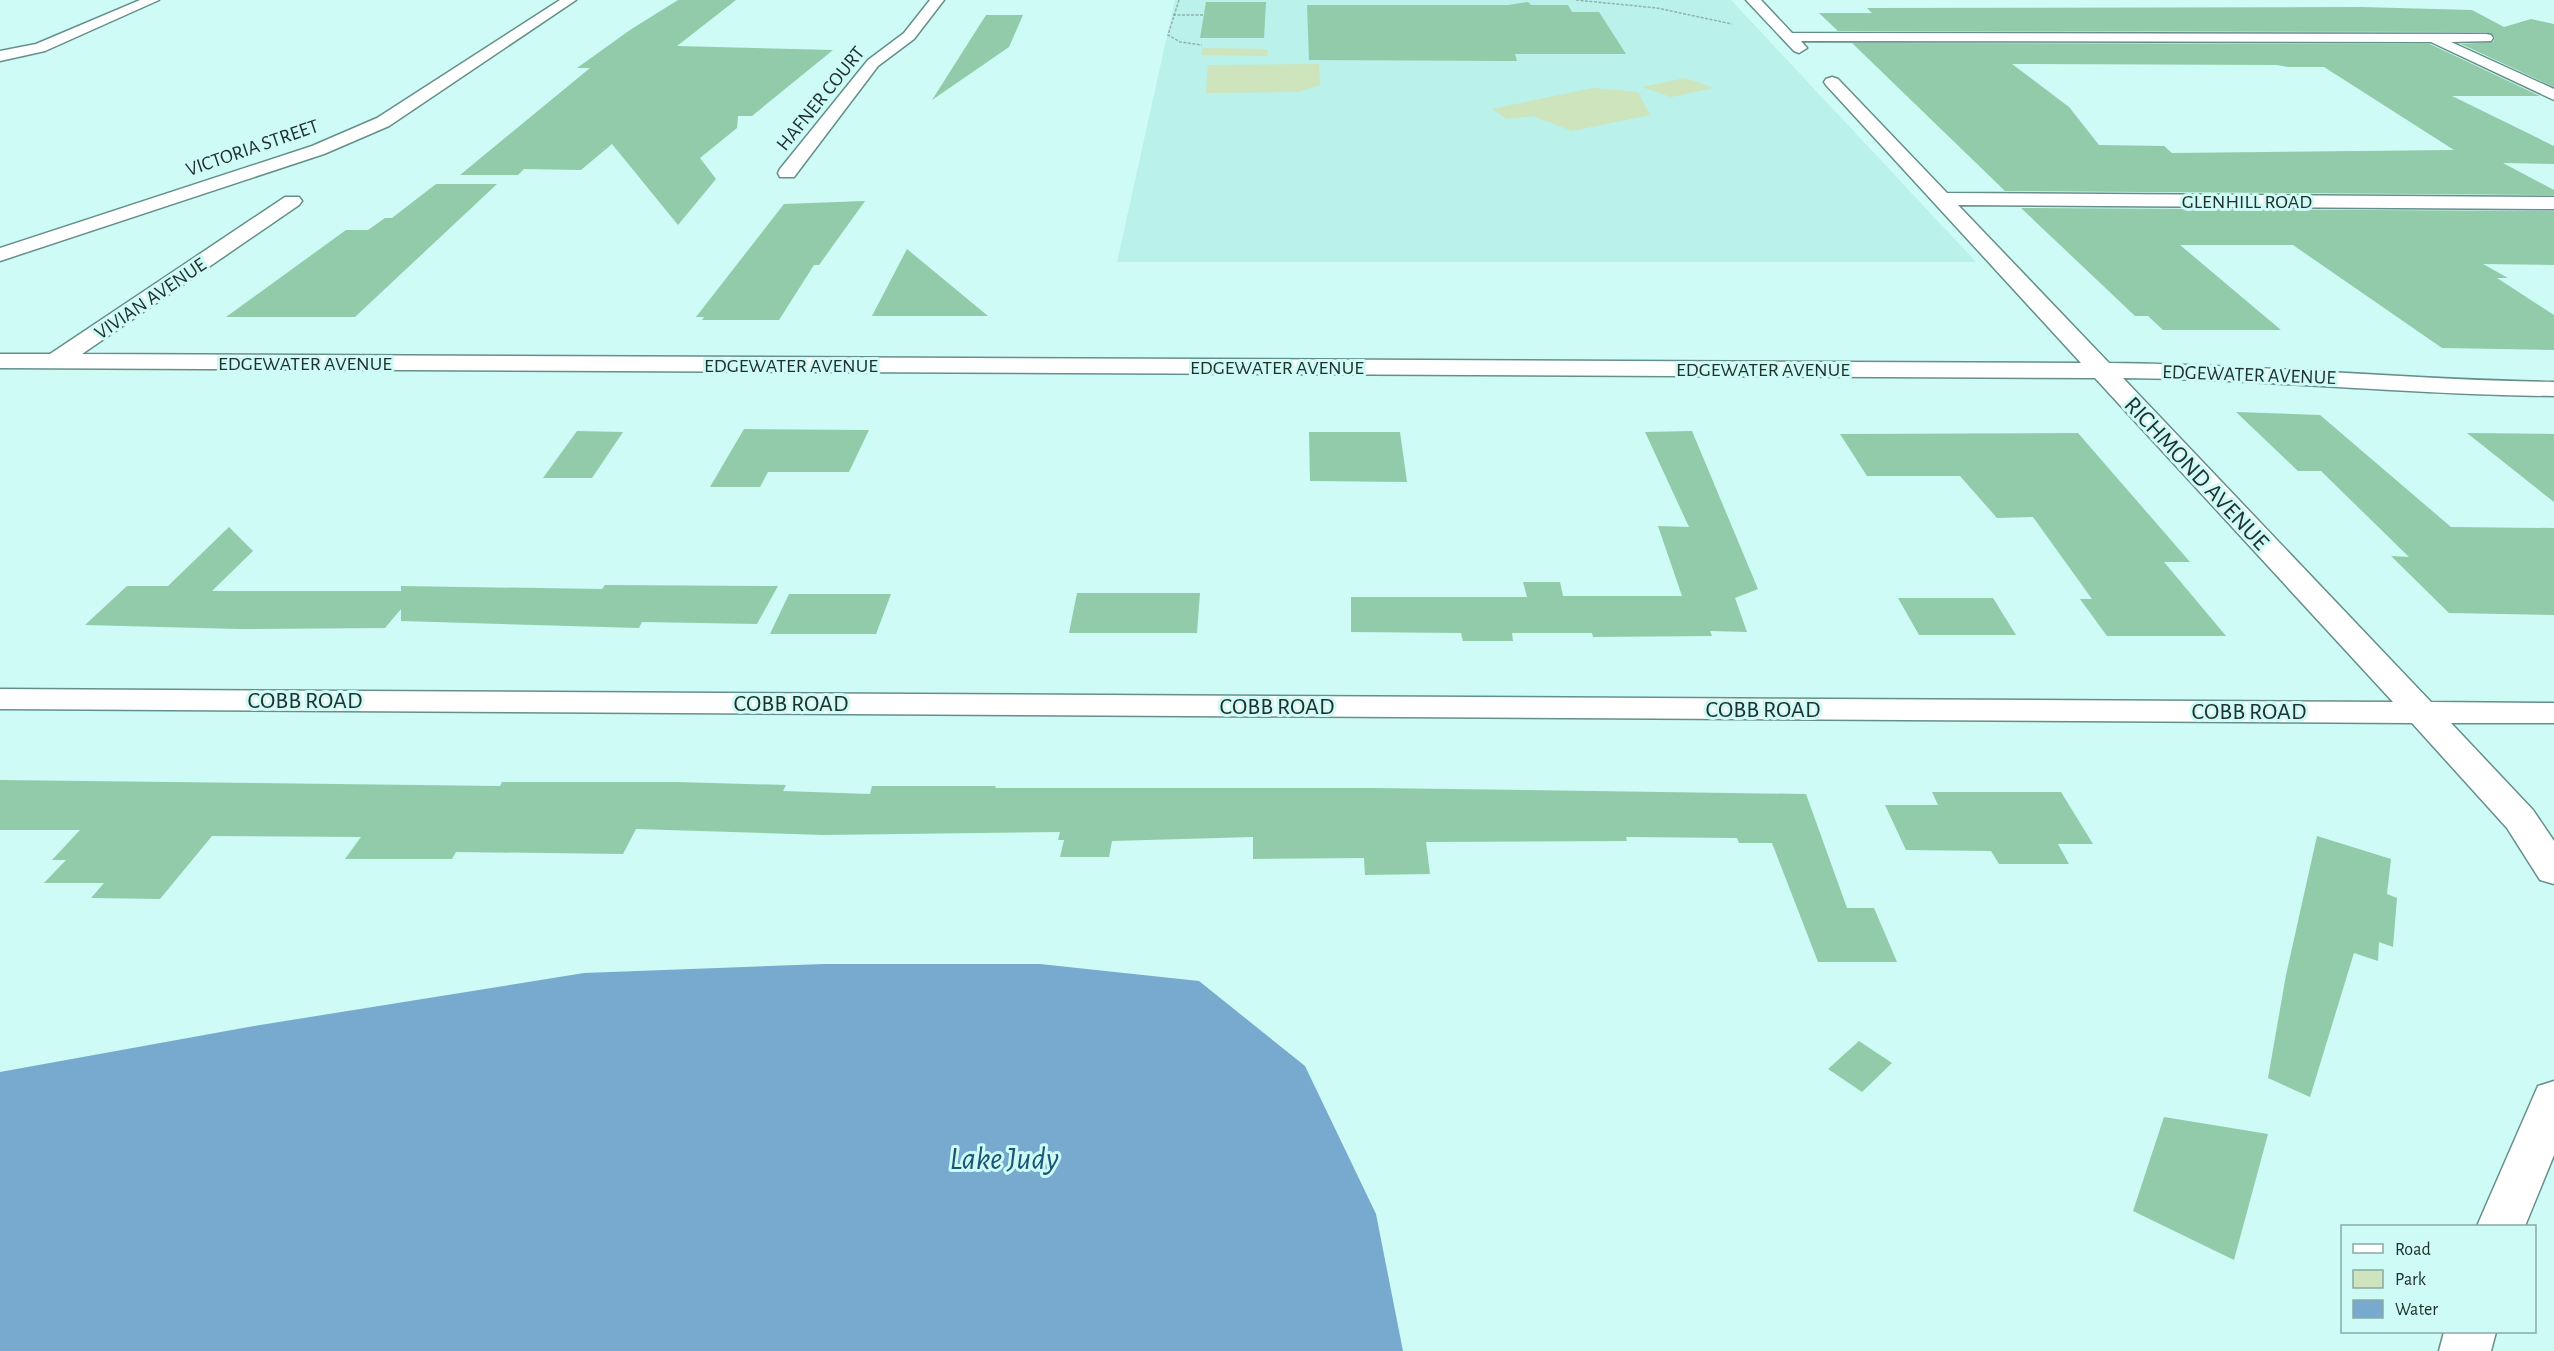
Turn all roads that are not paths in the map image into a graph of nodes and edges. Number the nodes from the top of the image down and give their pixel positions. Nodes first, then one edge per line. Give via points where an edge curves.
1 (152, 0) edge
2 (569, 0) edge
3 (936, 0) edge
4 (1754, 0) edge
5 (1786, 35) junction
6 (2430, 38) junction
7 (2486, 38) dead end
8 (1799, 48) dead end
9 (0, 56) edge
10 (1832, 82) dead end
11 (2554, 95) edge
12 (787, 173) dead end
13 (1940, 199) junction
14 (292, 201) dead end
15 (2554, 202) edge
16 (0, 255) edge
17 (0, 361) edge
18 (56, 362) junction
19 (2100, 370) junction
20 (0, 380) edge
21 (2554, 389) edge
22 (0, 699) edge
23 (2421, 712) junction
24 (2554, 713) edge
25 (2554, 871) edge
26 (2554, 1099) edge
27 (2502, 1225) edge
28 (2470, 1333) edge
29 (2465, 1351) edge

1 - 9 street via 40,48
2 - 16 street, VICTORIA STREET via 383,122 318,150
3 - 12 street, HAFNER COURT via 909,36 873,63
4 - 5 street
5 - 6 street
5 - 8 street
6 - 7 street
6 - 11 street
10 - 13 street, RICHMOND AVENUE
13 - 15 street, GLENHILL ROAD
13 - 19 street, RICHMOND AVENUE
14 - 18 street, VIVIAN AVENUE
17 - 18 street, EDGEWATER AVENUE
18 - 19 street, EDGEWATER AVENUE
18 - 20 street, VIVIAN AVENUE
19 - 21 street, EDGEWATER AVENUE via 2263,372 2461,387
19 - 23 street, RICHMOND AVENUE
22 - 23 street, COBB ROAD
23 - 24 street, COBB ROAD
23 - 25 street, RICHMOND AVENUE via 2520,819
26 - 27 street
28 - 29 street

